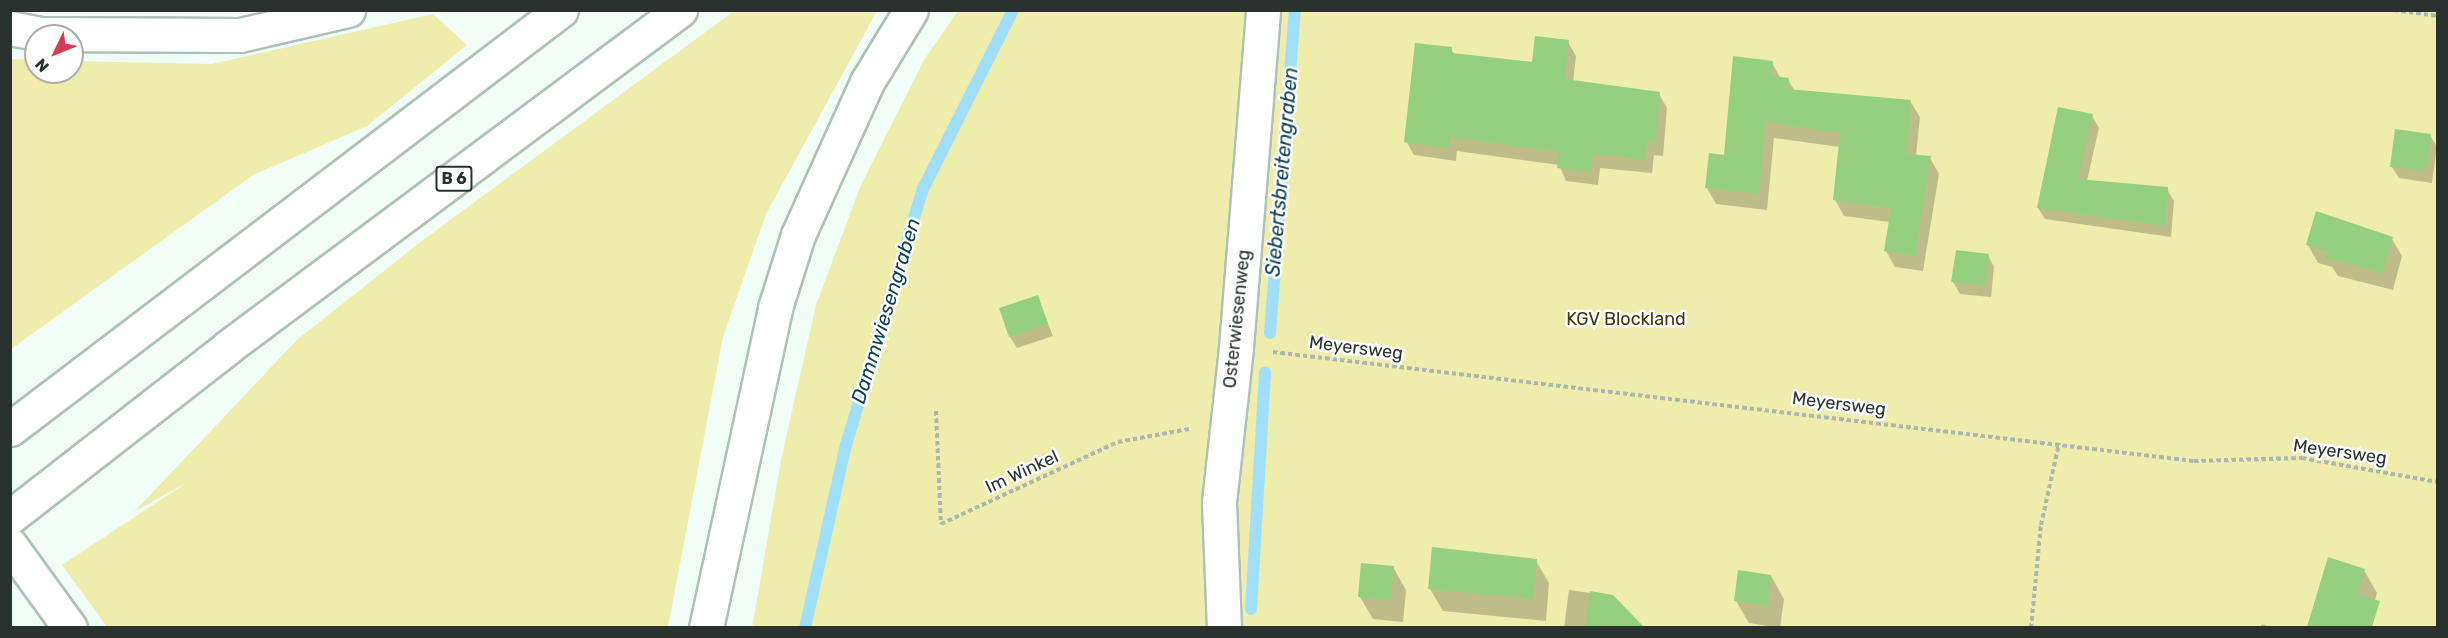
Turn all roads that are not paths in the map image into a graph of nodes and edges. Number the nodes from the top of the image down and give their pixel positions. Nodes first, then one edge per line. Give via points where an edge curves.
1 (348, 10) edge
2 (561, 10) edge
3 (680, 10) edge
4 (911, 10) edge
5 (1263, 10) edge
6 (10, 28) edge
7 (10, 429) edge
8 (10, 516) edge
9 (10, 545) edge
10 (70, 627) edge
11 (706, 627) edge
12 (1224, 627) edge

1 - 6 main road via 240,35 40,34
2 - 7 main road
3 - 8 main road, B 6 via 228,347
4 - 11 main road via 867,82 798,235 775,308
5 - 12 main road, Osterwiesenweg via 1236,347 1219,502
9 - 10 main road

